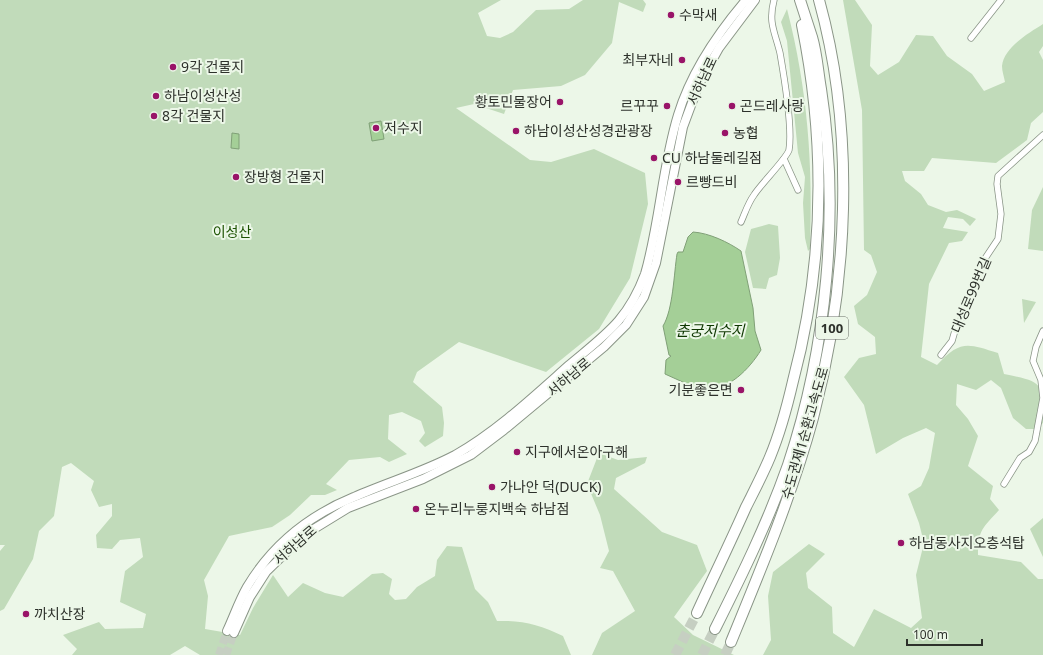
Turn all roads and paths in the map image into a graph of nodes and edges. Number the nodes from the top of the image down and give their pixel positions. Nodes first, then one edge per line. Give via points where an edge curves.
1 (746, 0) edge
2 (756, 0) edge
3 (774, 0) edge
4 (798, 0) edge
5 (819, 0) edge
6 (1001, 0) edge
7 (971, 38) dead end
8 (1043, 135) edge
9 (784, 159) junction
10 (798, 190) dead end
11 (741, 222) dead end
12 (1043, 331) edge
13 (941, 355) dead end
14 (1004, 484) dead end
15 (696, 613) tunnel mouth
16 (715, 629) tunnel mouth
17 (731, 642) tunnel mouth

1 - 2 street, 서하남로 via 712,43 683,101 672,140 646,274 638,294 618,323 502,423 477,441 432,466 334,506 297,530 258,571 243,595 231,632 266,572 304,535 348,508 423,480 471,455 592,357 626,326 644,297 656,263 683,128 699,84 718,48
3 - 9 street via 770,18 779,52 789,122 789,150
4 - 15 highway, 수도권제1순환고속도로 / 100 via 812,77 816,121 819,190 814,276 802,348 770,457
4 - 16 highway, 수도권제1순환고속도로 / 100 via 812,39 825,116 828,156 827,268 820,329 810,380 788,464 755,549
5 - 17 highway, 수도권제1순환고속도로 / 100 via 837,90 840,133 843,200 841,260 835,310 826,362 795,475 767,554
6 - 7 street
8 - 13 street, 대성로99번길 via 998,176 1001,214 998,239 982,263 964,315 956,327 952,341
9 - 10 street
9 - 11 street via 754,195
12 - 14 street via 1033,361 1041,380 1042,398 1035,441 1029,452 1020,458

